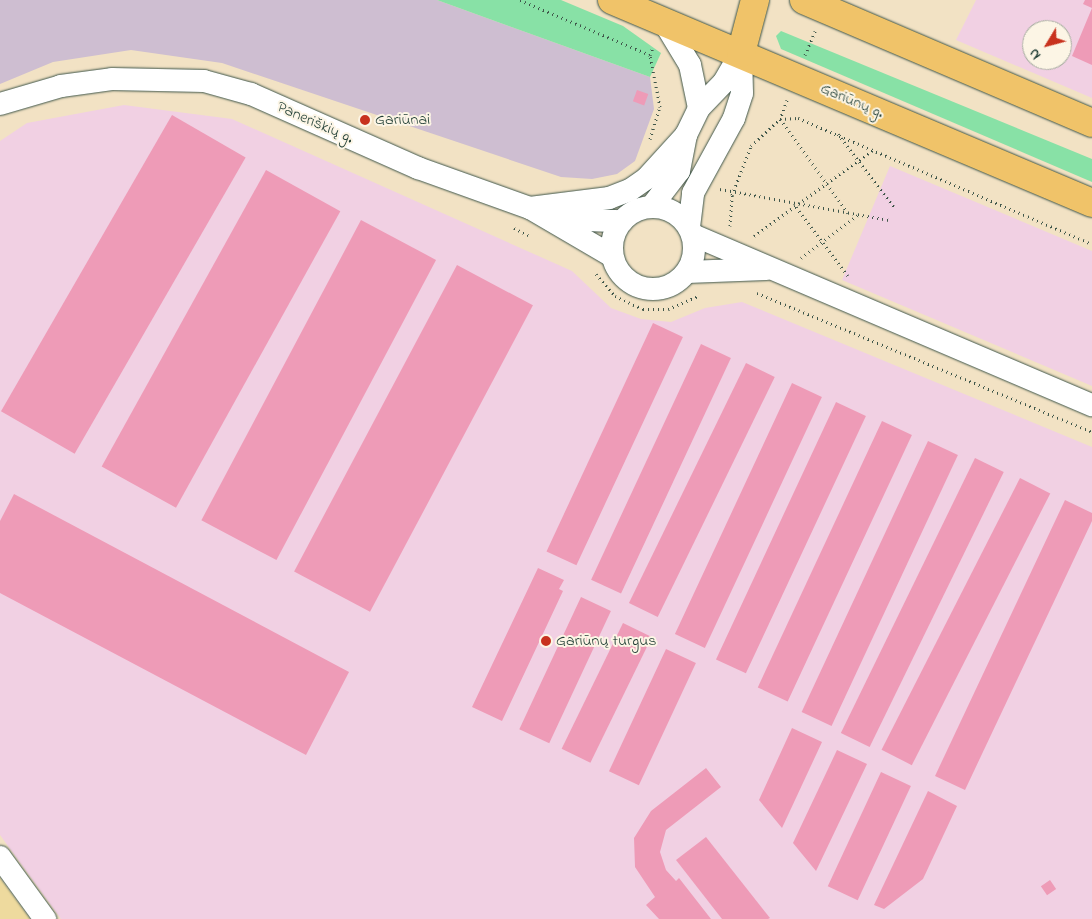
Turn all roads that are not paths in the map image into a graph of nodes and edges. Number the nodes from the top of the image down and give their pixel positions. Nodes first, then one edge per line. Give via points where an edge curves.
1 (612, 0) edge
2 (754, 0) edge
3 (804, 0) edge
4 (664, 22) junction
5 (741, 54) junction
6 (0, 104) edge
7 (699, 108) junction
8 (1092, 123) edge
9 (686, 135) junction
10 (1092, 203) edge
11 (652, 206) junction
12 (530, 208) junction
13 (622, 221) junction
14 (691, 231) junction
15 (612, 256) junction
16 (774, 271) junction
17 (687, 272) junction
18 (1092, 405) edge
19 (0, 857) edge
20 (45, 919) edge

1 - 4 highway, Gariūnų g.
2 - 5 highway
3 - 8 highway
4 - 5 highway, Gariūnų g.
4 - 7 street via 690,66
5 - 7 street via 724,82
5 - 10 highway, Gariūnų g.
5 - 14 street via 742,93 734,118 693,193
6 - 12 street, Paneriškių g. via 61,86 112,79 204,81 251,94 418,168
7 - 9 street
9 - 11 street via 679,171
9 - 12 street via 647,178 630,190 609,198
11 - 13 street
11 - 14 street via 666,209
12 - 13 street via 585,220
12 - 15 street, Paneriškių g.
13 - 15 street via 615,231
14 - 16 street
14 - 17 street via 695,250
15 - 17 street via 623,277 644,289 668,287
16 - 17 street
16 - 18 street
19 - 20 street

